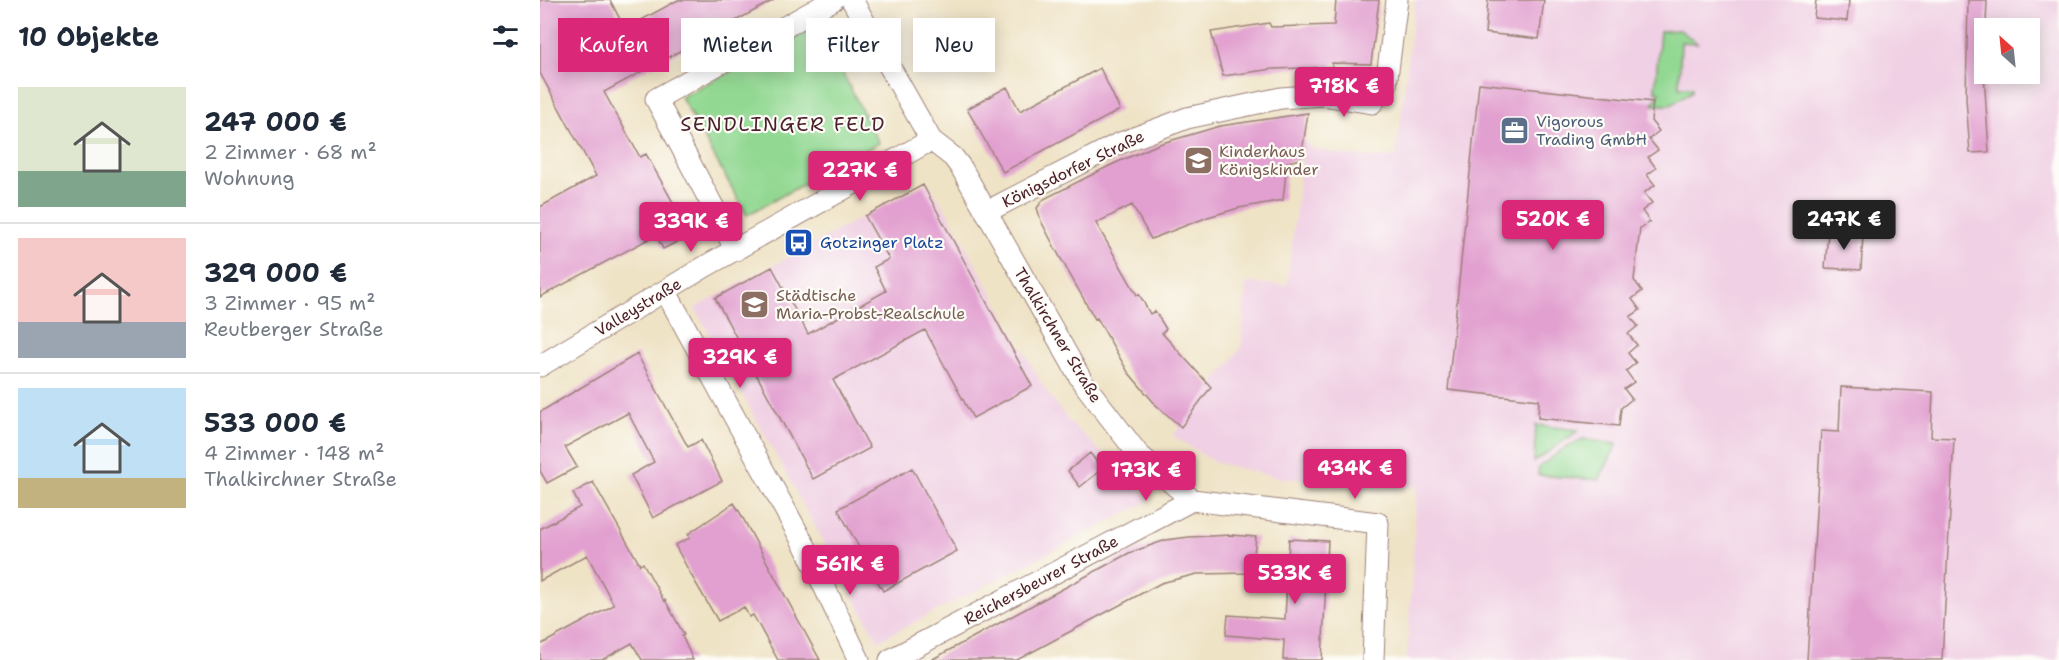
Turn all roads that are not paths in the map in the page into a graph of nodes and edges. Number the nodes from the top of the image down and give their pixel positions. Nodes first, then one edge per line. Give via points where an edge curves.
1 (833, 0) edge
2 (852, 0) edge
3 (1397, 0) edge
4 (931, 140) junction
5 (987, 212) junction
6 (736, 250) junction
7 (666, 292) junction
8 (540, 366) edge
9 (1192, 500) junction
10 (859, 660) edge
11 (890, 660) edge
12 (1373, 660) edge

1 - 6 street via 656,99
2 - 4 street, Thalkirchner Straße
3 - 5 street, Königsdorfer Straße via 1386,85 1372,103 1323,95 1292,97 1187,118 1118,144
4 - 5 street, Thalkirchner Straße via 953,157
4 - 6 street
5 - 9 street, Thalkirchner Straße via 1100,407 1138,454
6 - 7 street, Valleystraße
7 - 8 street, Valleystraße
7 - 10 street via 806,548
9 - 11 street, Reichersbeurer Straße
9 - 12 street via 1378,523

